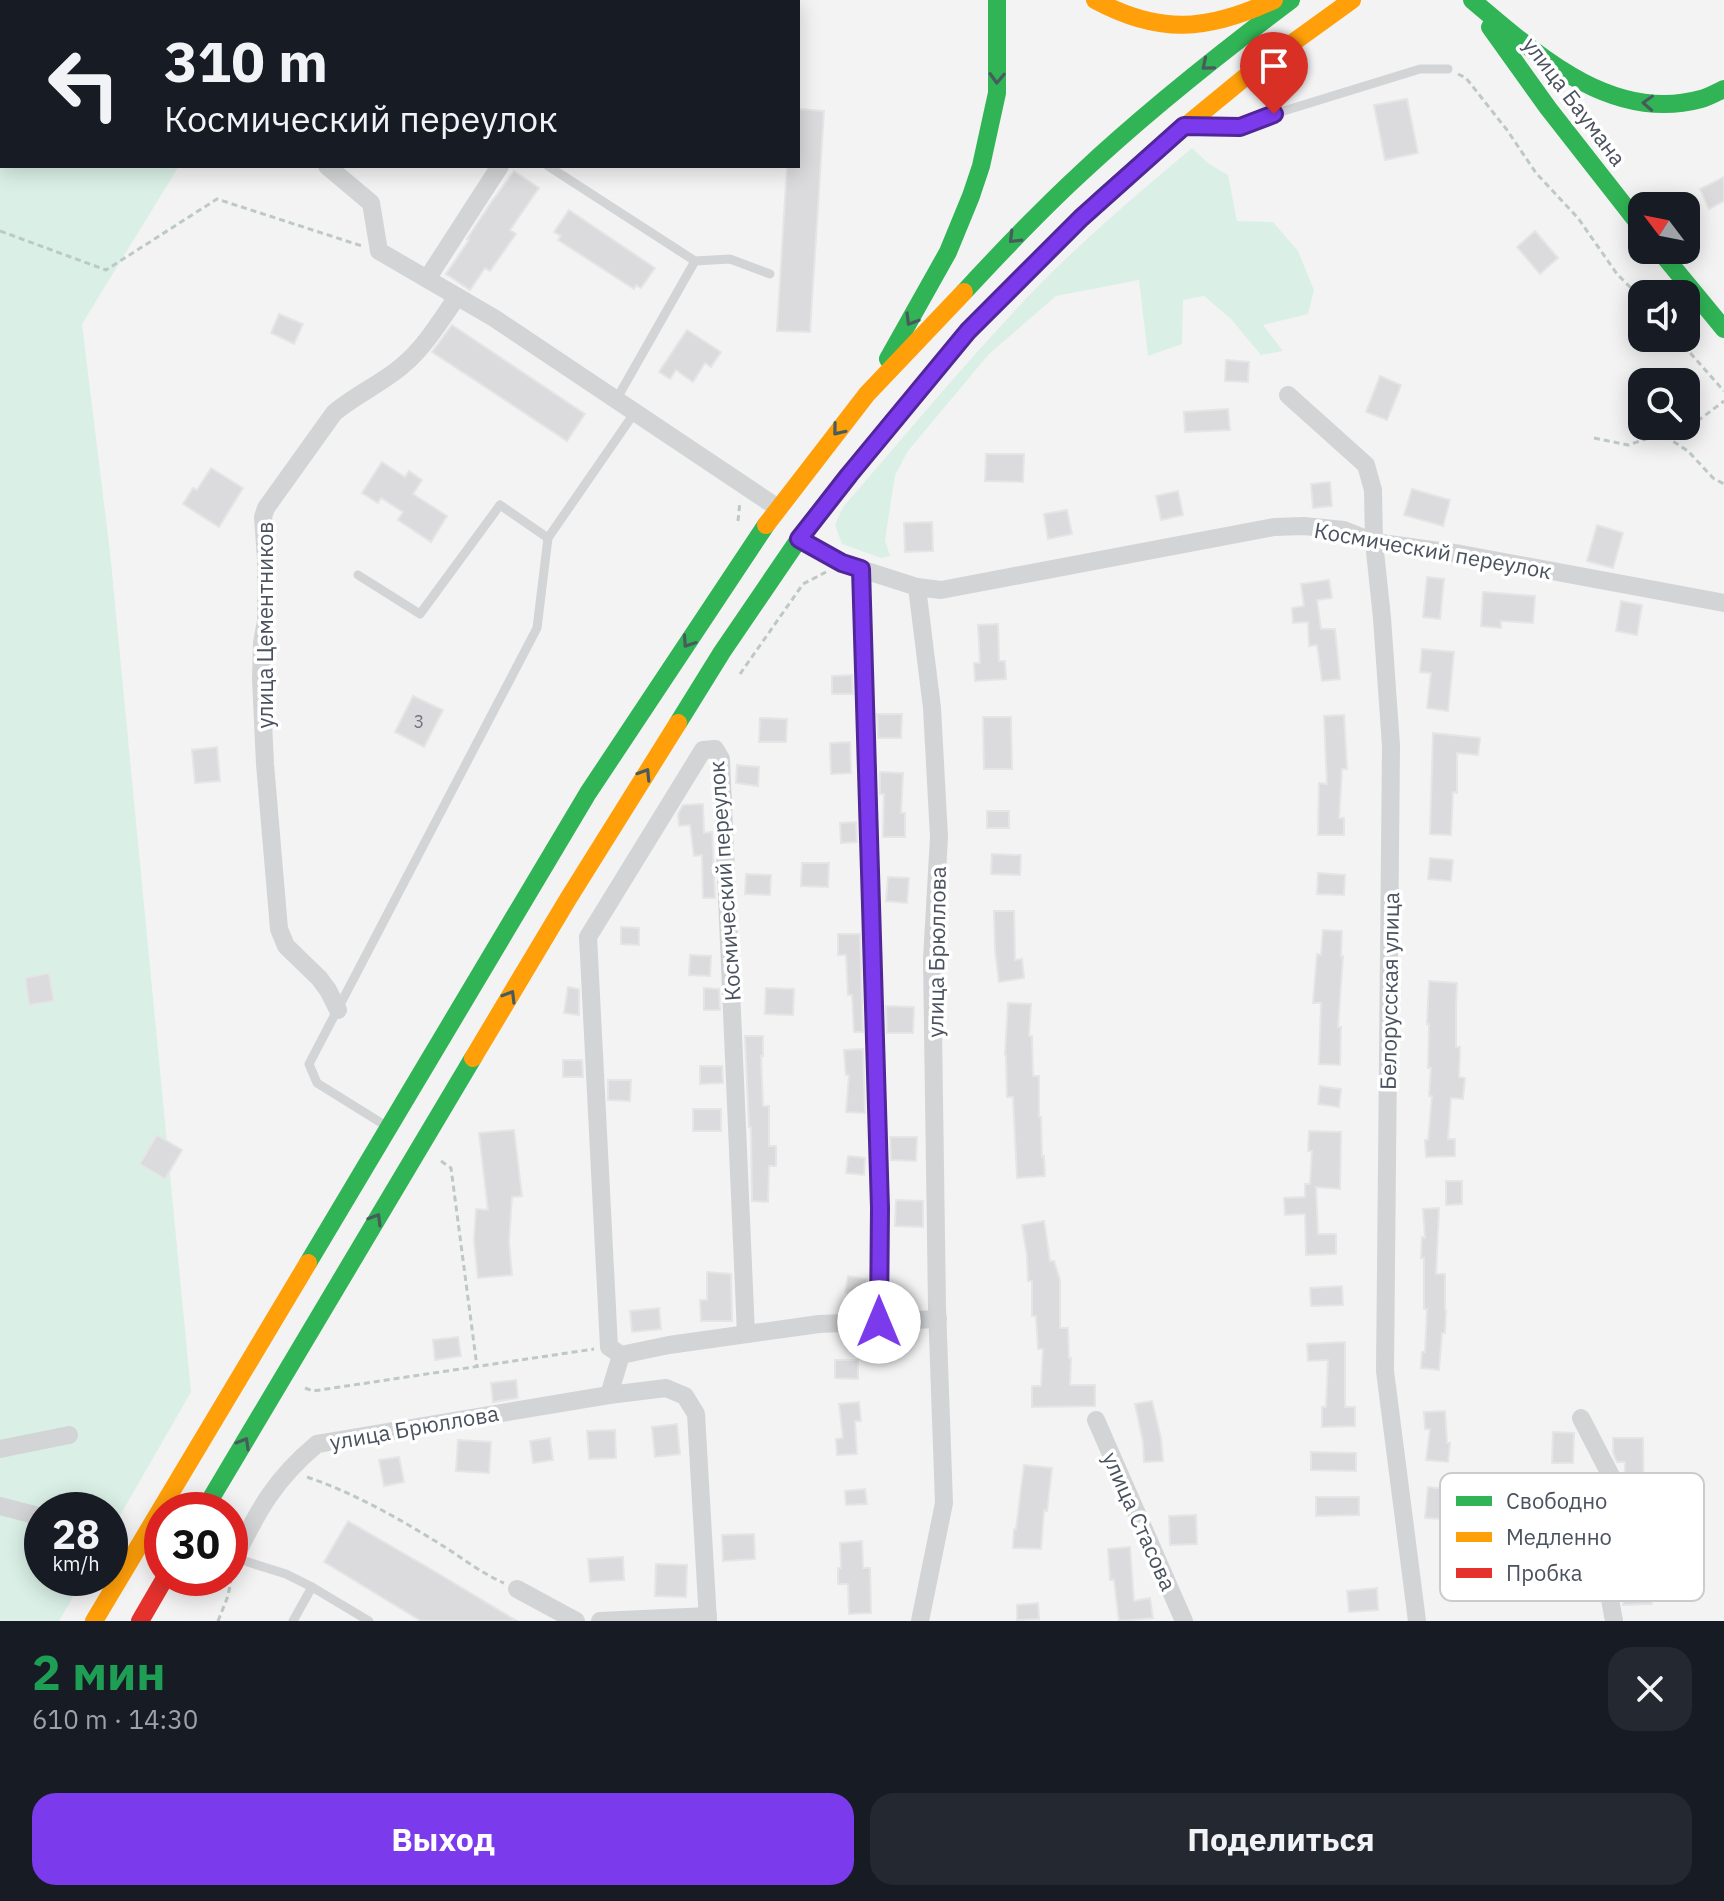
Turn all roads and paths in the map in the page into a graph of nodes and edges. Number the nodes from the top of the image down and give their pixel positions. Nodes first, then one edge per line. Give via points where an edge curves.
1 (997, 0) edge
2 (1095, 0) edge
3 (1274, 0) edge
4 (1291, 0) edge
5 (1352, 0) edge
6 (1472, 0) edge
7 (1448, 69) joint
8 (1724, 89) edge
9 (1184, 126) junction
10 (329, 168) edge
11 (499, 168) edge
12 (551, 168) edge
13 (1628, 210) edge
14 (0, 231) edge
15 (379, 251) junction
16 (695, 261) junction
17 (1671, 264) edge
18 (770, 274) dead end
19 (427, 279) junction
20 (1628, 285) edge
21 (457, 297) junction
22 (1722, 322) edge
23 (1689, 352) edge
24 (1724, 391) edge
25 (867, 394) junction
26 (1288, 395) dead end
27 (616, 400) junction
28 (1724, 401) edge
29 (635, 412) junction
30 (1700, 419) edge
31 (1594, 438) dead end
32 (1643, 440) edge
33 (1671, 440) edge
34 (742, 484) junction
35 (1724, 484) edge
36 (778, 508) junction
37 (736, 529) dead end
38 (548, 538) junction
39 (799, 539) junction
40 (1374, 542) junction
41 (842, 563) junction
42 (861, 569) junction
43 (358, 575) dead end
44 (917, 587) junction
45 (1724, 603) edge
46 (740, 674) dead end
47 (338, 1010) junction
48 (388, 1127) junction
49 (419, 1147) junction
50 (938, 1319) junction
51 (879, 1322) junction
52 (746, 1334) junction
53 (615, 1351) junction
54 (477, 1367) junction
55 (280, 1380) junction
56 (609, 1395) junction
57 (1581, 1418) dead end
58 (1096, 1420) dead end
59 (69, 1435) dead end
60 (0, 1449) edge
61 (288, 1471) junction
62 (1609, 1473) edge
63 (215, 1492) edge
64 (0, 1506) edge
65 (24, 1512) edge
66 (248, 1531) edge
67 (129, 1562) joint
68 (248, 1563) edge
69 (312, 1587) junction
70 (517, 1589) joint
71 (154, 1596) edge
72 (228, 1596) edge
73 (1610, 1601) edge
74 (708, 1619) edge
75 (94, 1621) edge
76 (140, 1621) edge
77 (218, 1621) edge
78 (293, 1621) edge
79 (369, 1621) edge
80 (576, 1621) edge
81 (600, 1621) edge
82 (920, 1621) edge
83 (1184, 1621) edge
84 (1417, 1621) edge
85 (1614, 1621) edge

1 -> 25 main road via 997,95 981,170 933,283
2 - 3 main road via 1132,17 1186,27 1215,23
4 -> 25 main road via 1081,173
5 - 9 main road
8 -> 6 main road via 1669,104 1611,96 1557,69
6 - 13 main road, улица Баумана
7 - 9 lane via 1420,69 1240,127
7 - 20 path via 1466,78
9 - 39 main road via 1081,218 968,331
10 - 15 street via 371,203
11 - 19 street
12 - 16 lane
14 - 15 path via 106,270 217,199
15 - 19 street
16 - 18 lane via 730,259
16 - 27 lane
17 - 22 main road
19 - 21 street
21 - 27 street
21 - 47 street, улица Цементников via 422,348 334,413 263,517 266,621 261,679 279,929 286,946 319,978
23 - 24 path
25 -> 36 main road
26 - 40 street, Белорусская улица via 1366,465 1373,490
27 - 29 street
28 - 30 path
29 - 34 street
29 - 38 lane
31 - 32 path via 1628,445
33 - 35 path
34 - 36 street
34 - 37 path
36 -> 48 main road via 588,793
38 - 43 lane via 500,505 420,614
38 - 47 lane via 537,628
39 - 41 street, Космический переулок
49 -> 39 main road via 600,847
40 - 44 street, Космический переулок via 1344,530 1274,527 941,590
40 - 45 street, Космический переулок
40 - 84 street, Белорусская улица via 1391,746 1385,1371
41 - 42 street, Космический переулок
41 - 46 path via 803,584
42 - 44 street, Космический переулок
42 - 51 street
44 - 50 street, улица Брюллова via 932,708 939,837 932,959
47 - 48 lane via 309,1064 317,1083
48 - 67 main road
49 - 54 path via 451,1168
55 -> 49 main road
50 - 51 street
50 - 82 street, улица Брюллова via 944,1503
51 - 52 street
52 - 53 street
52 - 53 street, Космический переулок via 721,759 715,749 703,750 588,937
53 - 54 path
53 - 56 street
54 - 55 path via 313,1391
63 -> 55 main road
56 - 61 street, улица Брюллова via 317,1444
56 - 74 street, улица Брюллова via 666,1388 685,1396 696,1414
57 - 62 street
58 - 83 street, улица Стасова
59 - 60 street
61 - 66 street, улица Брюллова
61 - 70 path via 340,1489
64 - 65 street
67 - 75 main road
68 - 69 lane
69 - 78 lane
69 - 79 lane
70 - 80 street
71 - 76 main road
72 - 77 path
73 - 85 street
74 - 81 street, улица Брюллова

